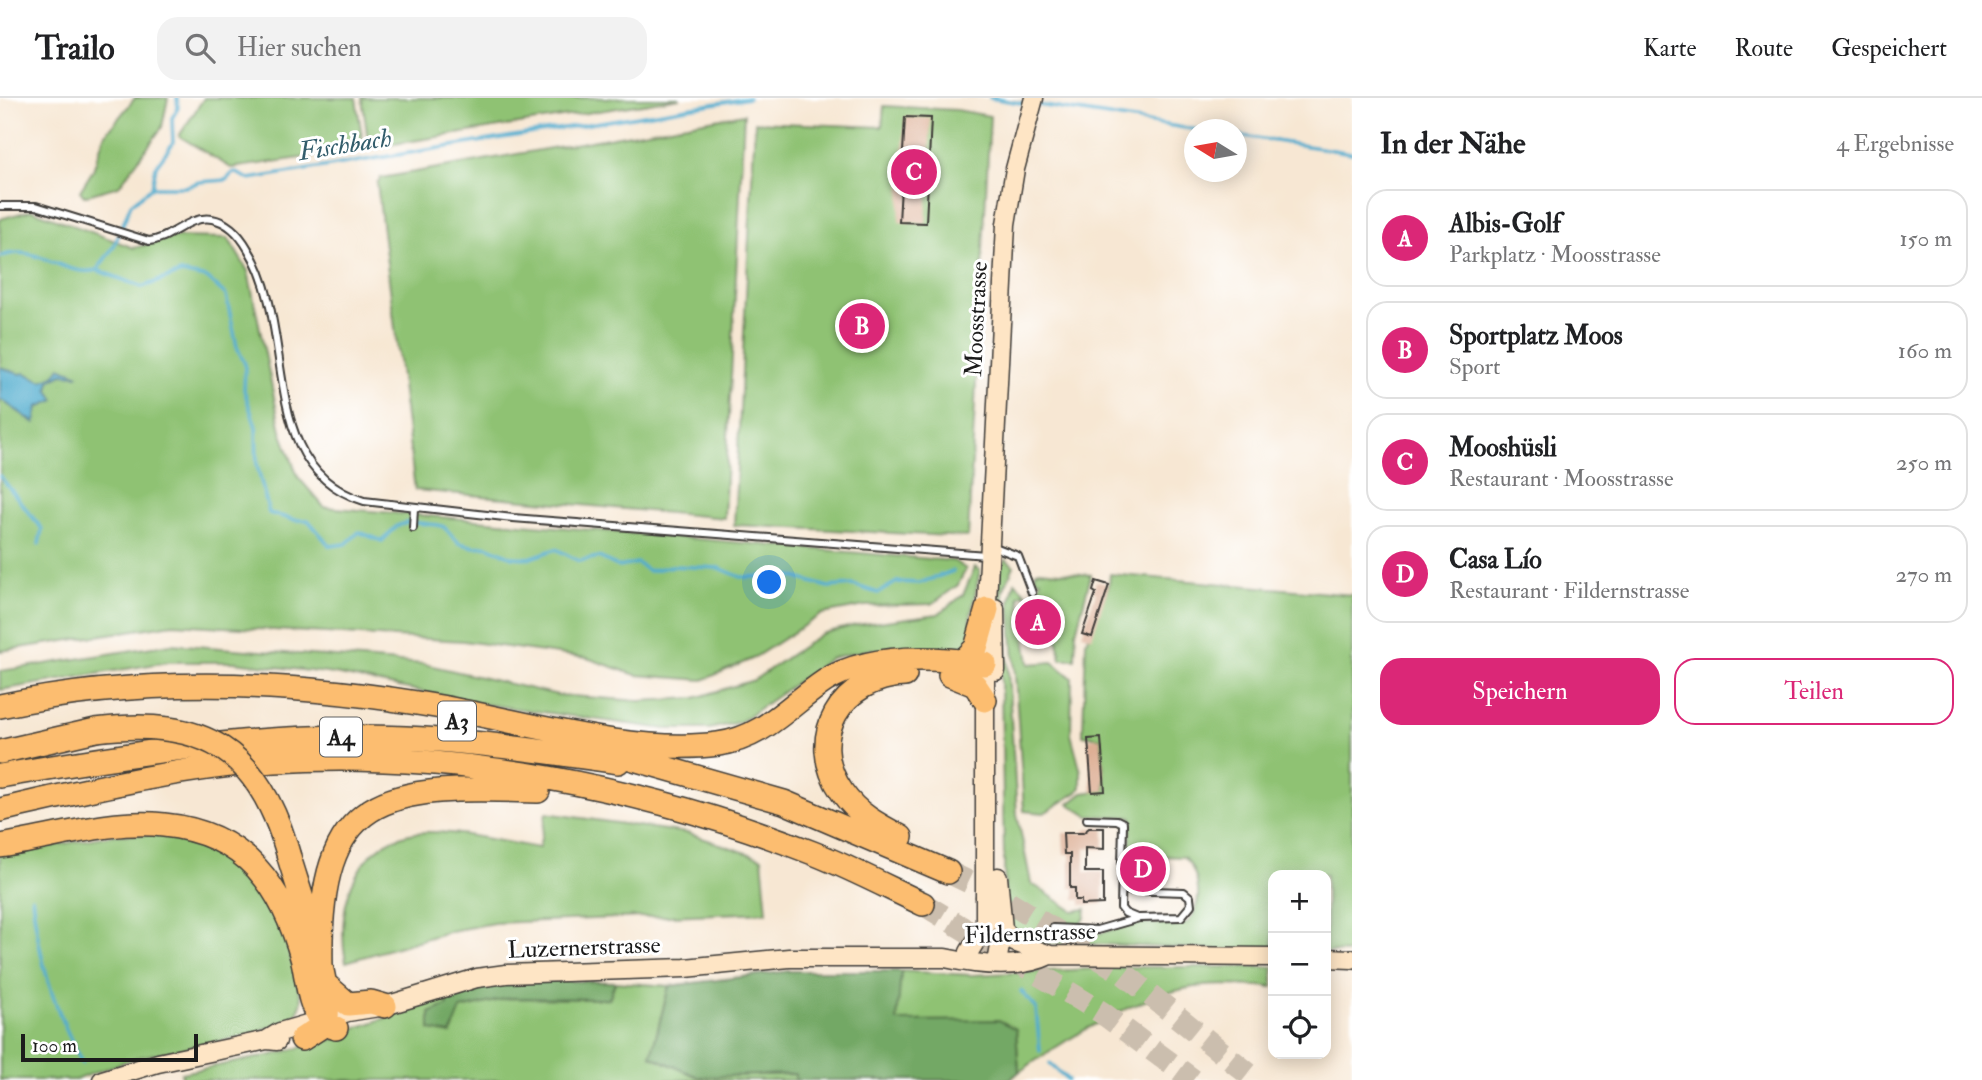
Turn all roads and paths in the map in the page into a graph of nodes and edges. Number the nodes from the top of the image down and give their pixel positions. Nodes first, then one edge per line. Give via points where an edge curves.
1 (1032, 105) edge
2 (0, 206) edge
3 (414, 507) junction
4 (413, 528) dead end
5 (992, 553) junction
6 (1032, 593) dead end
7 (987, 609) joint
8 (976, 668) junction
9 (228, 686) junction
10 (985, 699) junction
11 (0, 706) edge
12 (0, 752) edge
13 (683, 772) junction
14 (0, 776) edge
15 (663, 804) junction
16 (0, 812) edge
17 (1087, 819) dead end
18 (0, 846) edge
19 (1122, 890) junction
20 (987, 895) junction
21 (923, 904) tunnel mouth
22 (1139, 918) junction
23 (1053, 928) dead end
24 (1003, 929) junction
25 (969, 952) junction
26 (1051, 955) junction
27 (996, 956) junction
28 (1268, 957) edge
29 (789, 958) joint
30 (945, 958) junction
31 (1331, 958) edge
32 (1352, 959) edge
33 (324, 1006) junction
34 (385, 1006) junction
35 (296, 1034) joint
36 (102, 1080) edge

1 - 5 main road, Moosstrasse via 1015,169 1002,272
2 - 3 lane via 36,206 137,238 161,240 202,219 222,222 234,230 269,290 291,427 302,454 326,482 344,494
3 - 4 lane
3 - 5 lane
5 - 6 lane via 1018,555
5 - 7 main road, Moosstrasse
5 - 8 main road, Moosstrasse
7 - 8 highway via 976,648
8 - 9 highway via 897,661 861,665 827,680 761,730 740,739 699,745 589,735 326,689
8 - 10 main road, Moosstrasse
8 - 10 highway via 975,685
8 - 13 highway, A4 via 868,681 841,705 827,744 832,773 853,805 950,868 826,817
8 - 24 main road, Moosstrasse
9 - 11 highway, A3 via 109,687
9 - 13 highway, A3 via 456,720 614,752
10 - 20 main road, Moosstrasse
12 - 33 highway, bridge via 96,730 141,726 204,738 229,753 265,790 289,857
13 - 14 highway, A4 via 487,744 364,737 195,746
15 - 16 highway, A4 via 466,768 326,759 219,767
15 - 21 highway, A4 via 805,850
15 - 33 highway via 484,789 413,794 379,805 346,832 330,861 321,905
17 - 19 lane via 1123,823
18 - 33 highway via 134,824 166,825 219,840 258,869 281,899
19 - 22 lane via 1123,910
19 - 22 lane via 1181,892 1190,897 1190,909 1181,917
20 - 25 main road, Moosstrasse via 983,934
20 - 27 main road, Moosstrasse
22 - 23 lane via 1097,930
24 - 26 main road via 1014,942
24 - 27 main road, Moosstrasse
25 - 27 main road
25 - 30 main road
26 - 27 main road, Fildernstrasse
26 - 28 main road, Fildernstrasse
27 - 30 main road, Fildernstrasse via 970,963
29 - 30 main road, Fildernstrasse
29 - 34 main road, Luzernerstrasse via 685,968 506,974 477,978
31 - 32 main road
33 - 34 main road, Luzernerstrasse
33 - 34 highway via 370,1002
33 - 35 highway via 303,1021
35 - 36 main road via 158,1063

